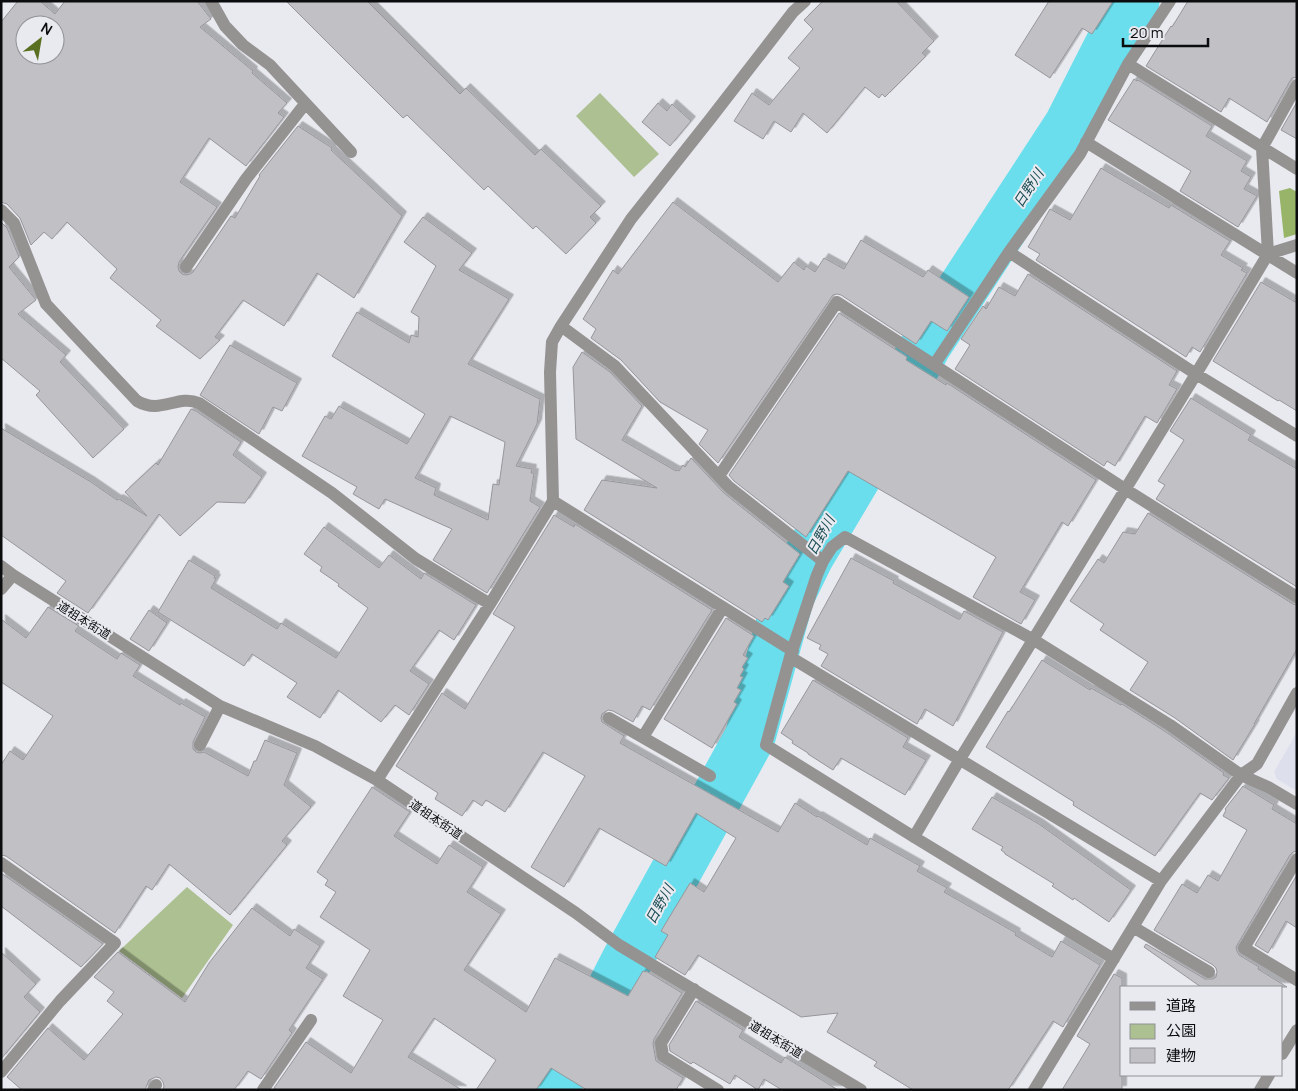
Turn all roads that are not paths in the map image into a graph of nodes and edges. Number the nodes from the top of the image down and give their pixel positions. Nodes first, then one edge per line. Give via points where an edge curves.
1 (211, 1) edge
2 (805, 1) edge
3 (1170, 1) edge
4 (1128, 64) junction
5 (1297, 85) edge
6 (305, 104) junction
7 (1086, 142) junction
8 (1262, 148) junction
9 (351, 152) dead end
10 (1297, 169) edge
11 (1, 210) edge
12 (1297, 245) edge
13 (1009, 252) junction
14 (1268, 254) junction
15 (186, 267) dead end
16 (1297, 273) edge
17 (561, 326) junction
18 (930, 362) junction
19 (1196, 374) junction
20 (1297, 436) edge
21 (719, 476) junction
22 (1125, 489) junction
23 (553, 501) junction
24 (821, 559) junction
25 (1, 566) edge
26 (13, 575) junction
27 (1, 589) edge
28 (1297, 597) edge
29 (490, 604) junction
30 (723, 607) junction
31 (1034, 640) junction
32 (792, 654) junction
33 (1297, 692) edge
34 (220, 706) junction
35 (609, 718) dead end
36 (643, 737) junction
37 (200, 745) dead end
38 (960, 759) junction
39 (1241, 775) junction
40 (710, 776) dead end
41 (377, 780) junction
42 (1297, 804) edge
43 (914, 837) junction
44 (1297, 859) edge
45 (1, 863) edge
46 (1161, 881) junction
47 (1133, 927) junction
48 (1114, 959) junction
49 (1209, 972) dead end
50 (1297, 980) edge
51 (694, 990) junction
52 (311, 1020) dead end
53 (1297, 1030) edge
54 (1283, 1052) edge
55 (1, 1072) edge
56 (1268, 1076) edge
57 (263, 1090) edge
58 (718, 1090) edge
59 (861, 1090) edge
60 (1034, 1090) edge
61 (1260, 1090) edge

1 - 6 street via 226,26 243,45 270,65
2 - 17 street via 793,12 631,219
3 - 4 street
4 - 7 street
4 - 8 street
5 - 8 street
6 - 9 street
6 - 15 street via 246,179
7 - 13 street
7 - 14 street
8 - 10 street
8 - 14 street
11 - 29 street via 14,223 46,304 137,401 155,407 188,400 199,403 332,493 416,559
12 - 14 street
13 - 18 street
13 - 19 street
14 - 16 street
14 - 19 street
17 - 21 street via 615,366
17 - 23 street via 552,342 550,372
18 - 21 street via 837,302
18 - 22 street
19 - 20 street
19 - 22 street
21 - 24 street
22 - 28 street
22 - 31 street
23 - 29 street
23 - 30 street
24 - 31 street via 845,537
24 - 32 street
25 - 26 street, 道祖本街道
26 - 27 street
26 - 34 street, 道祖本街道
29 - 41 street
30 - 32 street
30 - 36 street
31 - 38 street
31 - 39 street via 1170,724
32 - 38 street
32 - 43 street via 766,745
33 - 39 street via 1257,764
34 - 37 street
34 - 41 street, 道祖本街道 via 301,740
35 - 36 street
36 - 40 street
38 - 43 street
38 - 46 street
39 - 42 street
39 - 46 street
41 - 51 street, 道祖本街道 via 576,913 619,946
43 - 48 street
44 - 50 street via 1244,948
45 - 55 street via 116,943 60,1001
46 - 47 street
47 - 48 street
47 - 49 street
48 - 60 street
51 - 58 street via 661,1043 663,1056
51 - 59 street, 道祖本街道
52 - 57 street
53 - 54 street
56 - 61 street

